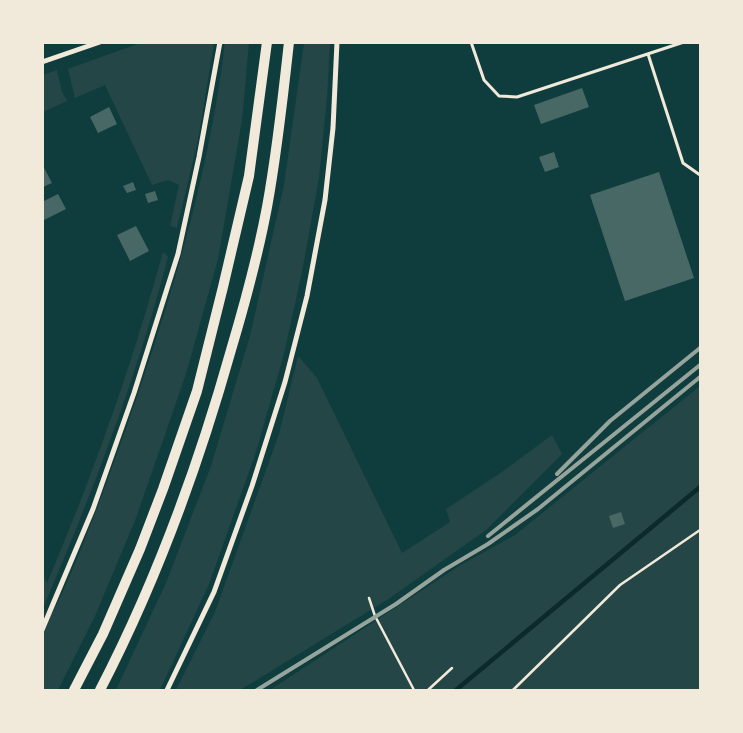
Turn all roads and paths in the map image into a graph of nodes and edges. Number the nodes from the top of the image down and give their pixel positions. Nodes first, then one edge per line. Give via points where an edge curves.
1 (100, 42) edge
2 (220, 42) edge
3 (267, 42) edge
4 (289, 42) edge
5 (337, 42) edge
6 (472, 42) edge
7 (684, 42) edge
8 (648, 54) junction
9 (42, 62) edge
10 (700, 176) edge
11 (700, 530) edge
12 (368, 598) dead end
13 (42, 630) edge
14 (452, 668) dead end
15 (74, 690) edge
16 (100, 690) edge
17 (167, 690) edge
18 (414, 690) edge
19 (428, 690) edge
20 (513, 690) edge

1 - 9 street
2 - 13 street via 178,254 131,402 92,509
3 - 15 main road via 249,176 197,391 140,549 103,634
4 - 16 main road via 267,207 213,414 167,544
5 - 17 street via 333,128 308,296 285,382 214,592
6 - 8 lane via 484,80 498,96 517,97
7 - 8 lane
8 - 10 lane via 683,163
11 - 20 path via 620,585
12 - 18 path
14 - 19 path

